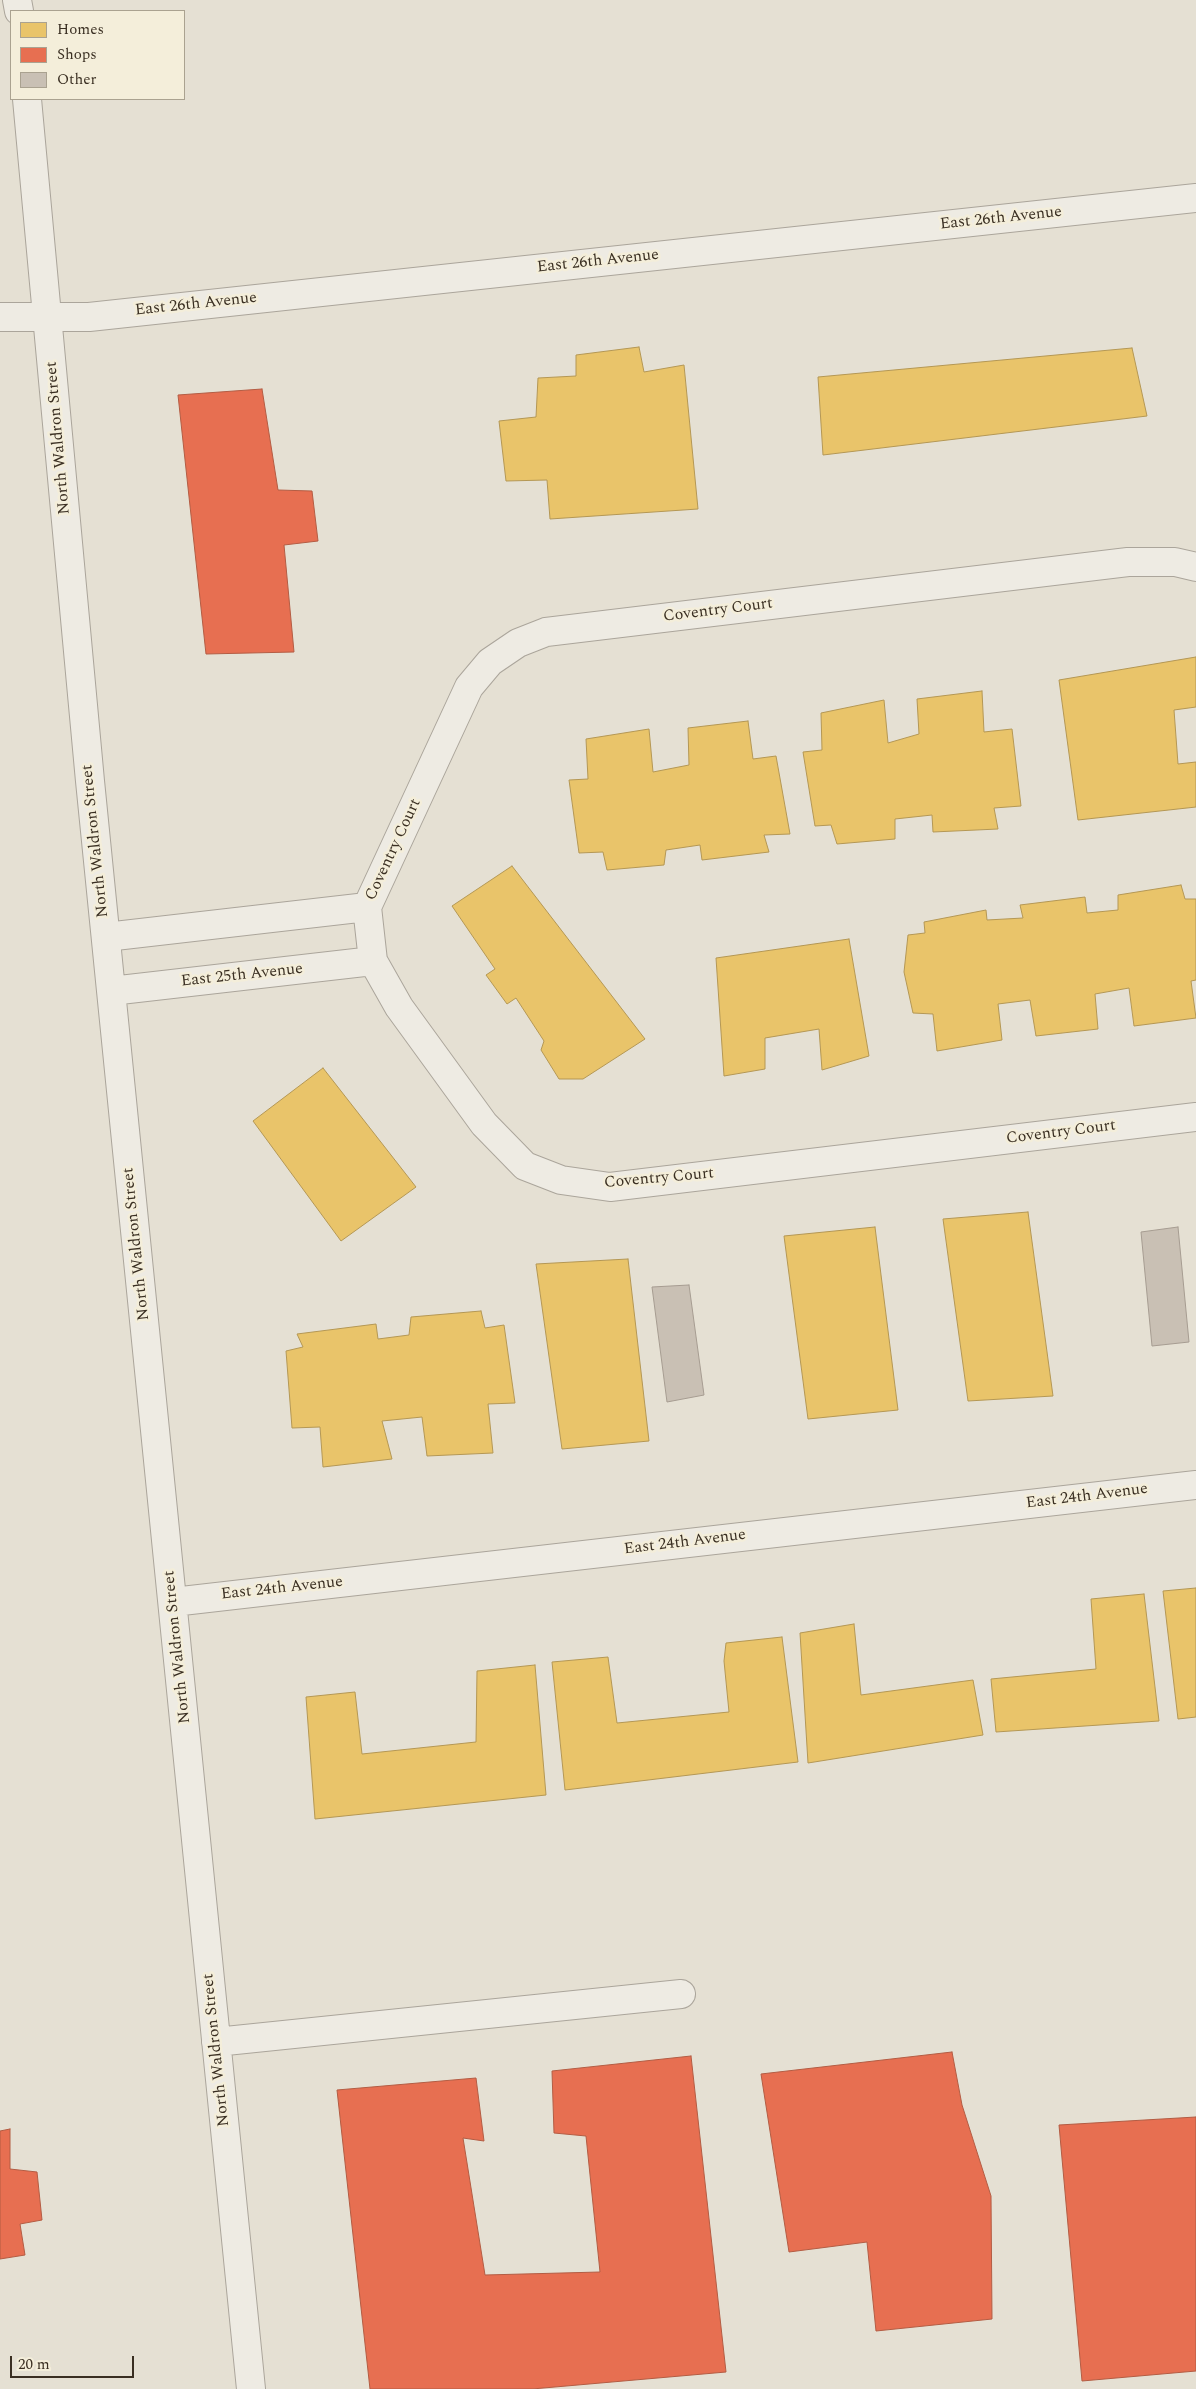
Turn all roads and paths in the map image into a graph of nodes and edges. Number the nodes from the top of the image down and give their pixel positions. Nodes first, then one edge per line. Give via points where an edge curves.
1 (27, 100) edge
2 (1196, 198) edge
3 (0, 317) edge
4 (48, 317) junction
5 (1196, 567) edge
6 (367, 907) junction
7 (106, 937) junction
8 (373, 961) junction
9 (111, 991) junction
10 (1196, 1117) edge
11 (1196, 1485) edge
12 (173, 1602) junction
13 (681, 1994) dead end
14 (216, 2042) junction
15 (251, 2389) edge

1 - 4 street, North Waldron Street
2 - 4 street, East 26th Avenue via 98,316
3 - 4 street, East 26th Avenue
4 - 7 street, North Waldron Street
5 - 6 street, Coventry Court via 1176,562 1128,562 546,632 525,640 490,662 469,687
6 - 7 street
6 - 8 street, Coventry Court
7 - 9 street, North Waldron Street
8 - 9 street, East 25th Avenue
8 - 10 street, Coventry Court via 399,1007 484,1124 525,1166 561,1180 610,1187
9 - 12 street, North Waldron Street
11 - 12 street, East 24th Avenue
12 - 14 street, North Waldron Street
13 - 14 street
14 - 15 street, North Waldron Street

